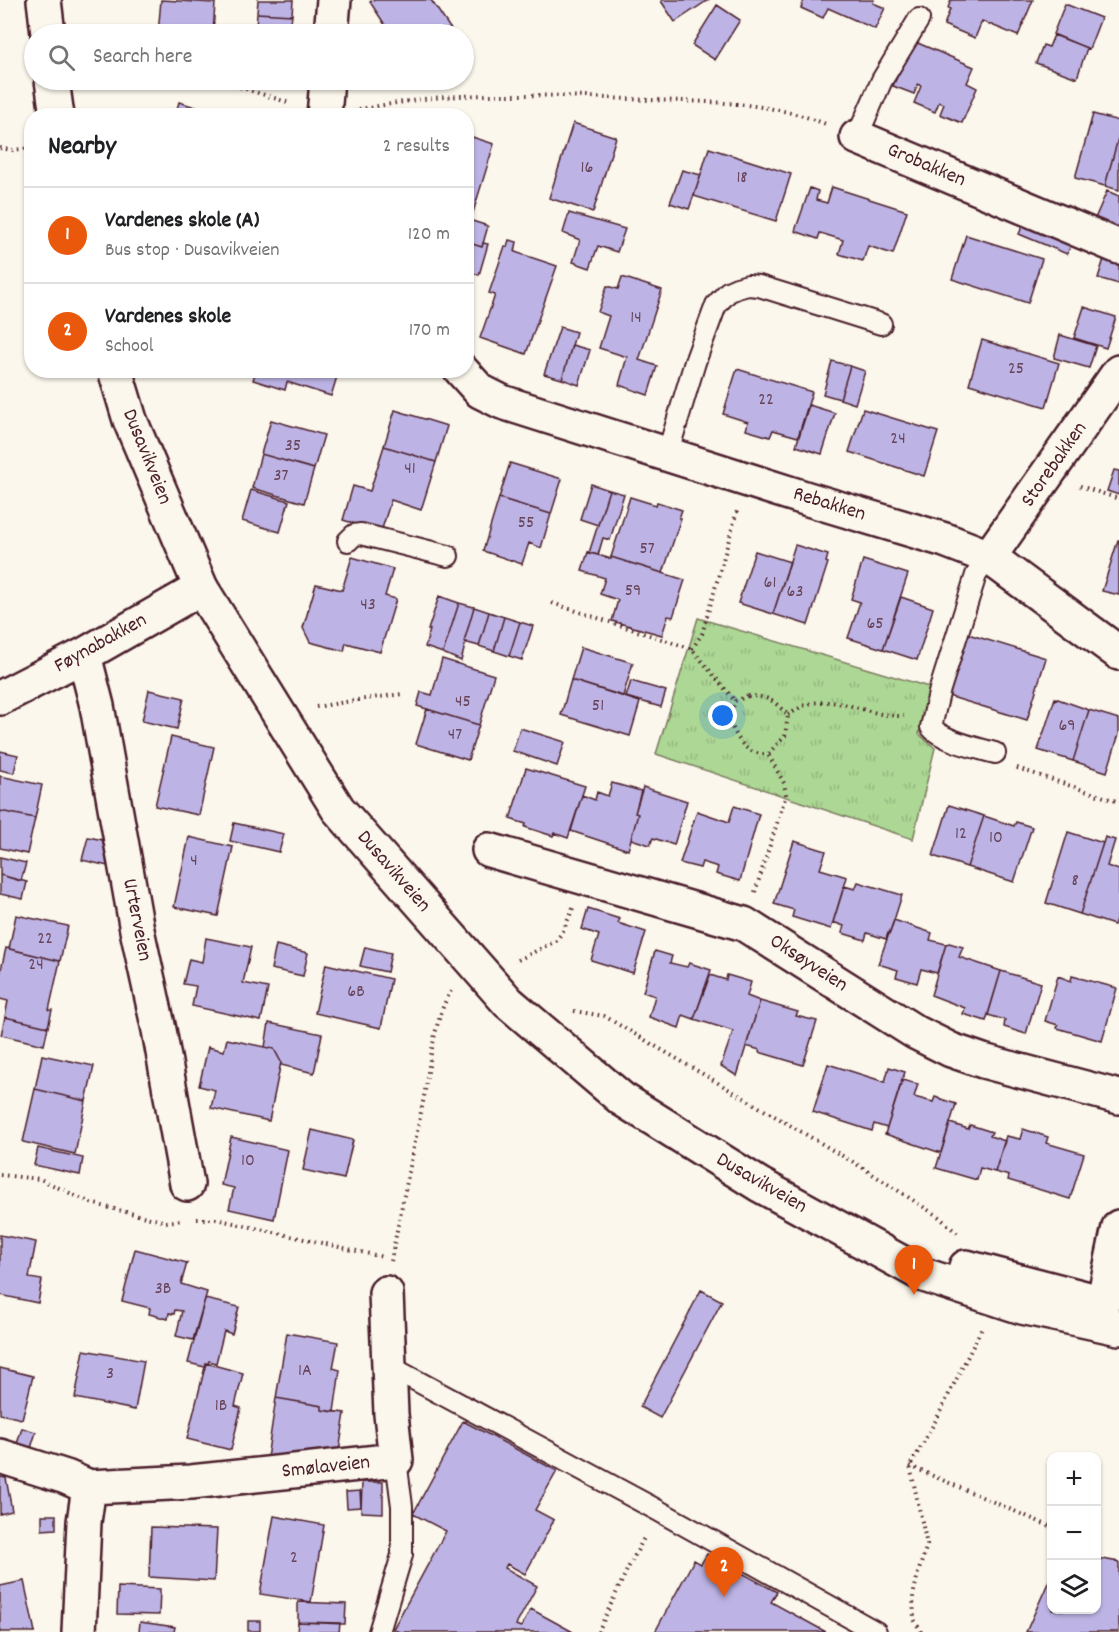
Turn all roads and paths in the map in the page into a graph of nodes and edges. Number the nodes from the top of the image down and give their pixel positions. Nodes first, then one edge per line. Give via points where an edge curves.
1 (44, 0) edge
2 (333, 0) edge
3 (919, 19) dead end
4 (47, 24) edge
5 (332, 24) edge
6 (53, 90) edge
7 (248, 90) edge
8 (326, 90) edge
9 (56, 108) edge
10 (303, 108) edge
11 (325, 108) edge
12 (371, 108) edge
13 (857, 137) junction
14 (0, 148) edge
15 (24, 149) edge
16 (1119, 247) edge
17 (881, 324) dead end
18 (1119, 372) edge
19 (117, 378) edge
20 (468, 378) edge
21 (667, 455) junction
22 (746, 479) junction
23 (348, 541) dead end
24 (448, 556) dead end
25 (989, 557) junction
26 (201, 588) junction
27 (552, 603) dead end
28 (692, 650) junction
29 (1119, 652) edge
30 (84, 656) junction
31 (402, 694) dead end
32 (0, 698) edge
33 (735, 701) junction
34 (314, 708) dead end
35 (788, 716) junction
36 (932, 721) junction
37 (995, 753) joint
38 (768, 754) junction
39 (1119, 802) edge
40 (489, 850) dead end
41 (583, 877) junction
42 (744, 924) junction
43 (517, 960) dead end
44 (454, 988) dead end
45 (565, 1009) dead end
46 (1119, 1096) edge
47 (187, 1184) dead end
48 (1119, 1227) edge
49 (965, 1239) dead end
50 (386, 1293) joint
51 (1110, 1315) edge
52 (985, 1323) dead end
53 (389, 1366) junction
54 (0, 1456) edge
55 (396, 1460) junction
56 (910, 1466) junction
57 (89, 1487) junction
58 (659, 1511) junction
59 (1047, 1525) edge
60 (79, 1632) edge
61 (379, 1632) edge
62 (598, 1632) edge
63 (876, 1632) edge
64 (921, 1632) edge

1 - 4 street
2 - 5 street
3 - 13 lane via 882,80
6 - 9 street
7 - 10 path
8 - 11 street
12 - 13 path via 445,97 732,103 772,108
13 - 16 street, Grobakken
14 - 15 path
17 - 21 lane via 759,286 748,285 728,292 716,305 706,329
18 - 25 street, Storebakken
19 - 26 street, Dusavikveien via 130,420
20 - 21 street, Rebakken via 480,391 502,402
21 - 22 street, Rebakken
22 - 25 street, Rebakken
22 - 28 path via 702,634
23 - 24 lane via 361,534
25 - 29 street, Rebakken
25 - 36 lane via 976,575
26 - 30 street, Føynabakken
26 - 51 street, Dusavikveien via 338,809 507,1002 622,1099 760,1185 841,1229
27 - 28 path
28 - 33 path
30 - 32 street, Føynabakken
30 - 47 street, Urterveien via 97,706
31 - 34 path
33 - 35 path via 761,696 774,701
33 - 38 path via 729,720 740,743 758,755
35 - 36 path via 806,704 828,701 891,717
35 - 38 path via 785,736
36 - 37 lane via 935,732
37 - 39 path via 1011,766
38 - 42 path via 786,795
40 - 41 street, Oksøyveien
41 - 42 street, Oksøyveien
41 - 43 path via 556,941
42 - 46 street, Oksøyveien via 915,1032 951,1050
44 - 50 path via 444,1003 437,1032
45 - 49 path via 604,1016 863,1168 939,1217
48 - 51 street
50 - 53 street, Smølaveien
52 - 56 path
53 - 55 street, Smølaveien
53 - 58 lane
54 - 57 street, Smølaveien
55 - 57 street, Smølaveien via 191,1482
55 - 61 lane via 402,1506 402,1554
56 - 59 path
56 - 64 path via 927,1545 913,1596 914,1619
57 - 60 street
58 - 62 path
58 - 63 lane

